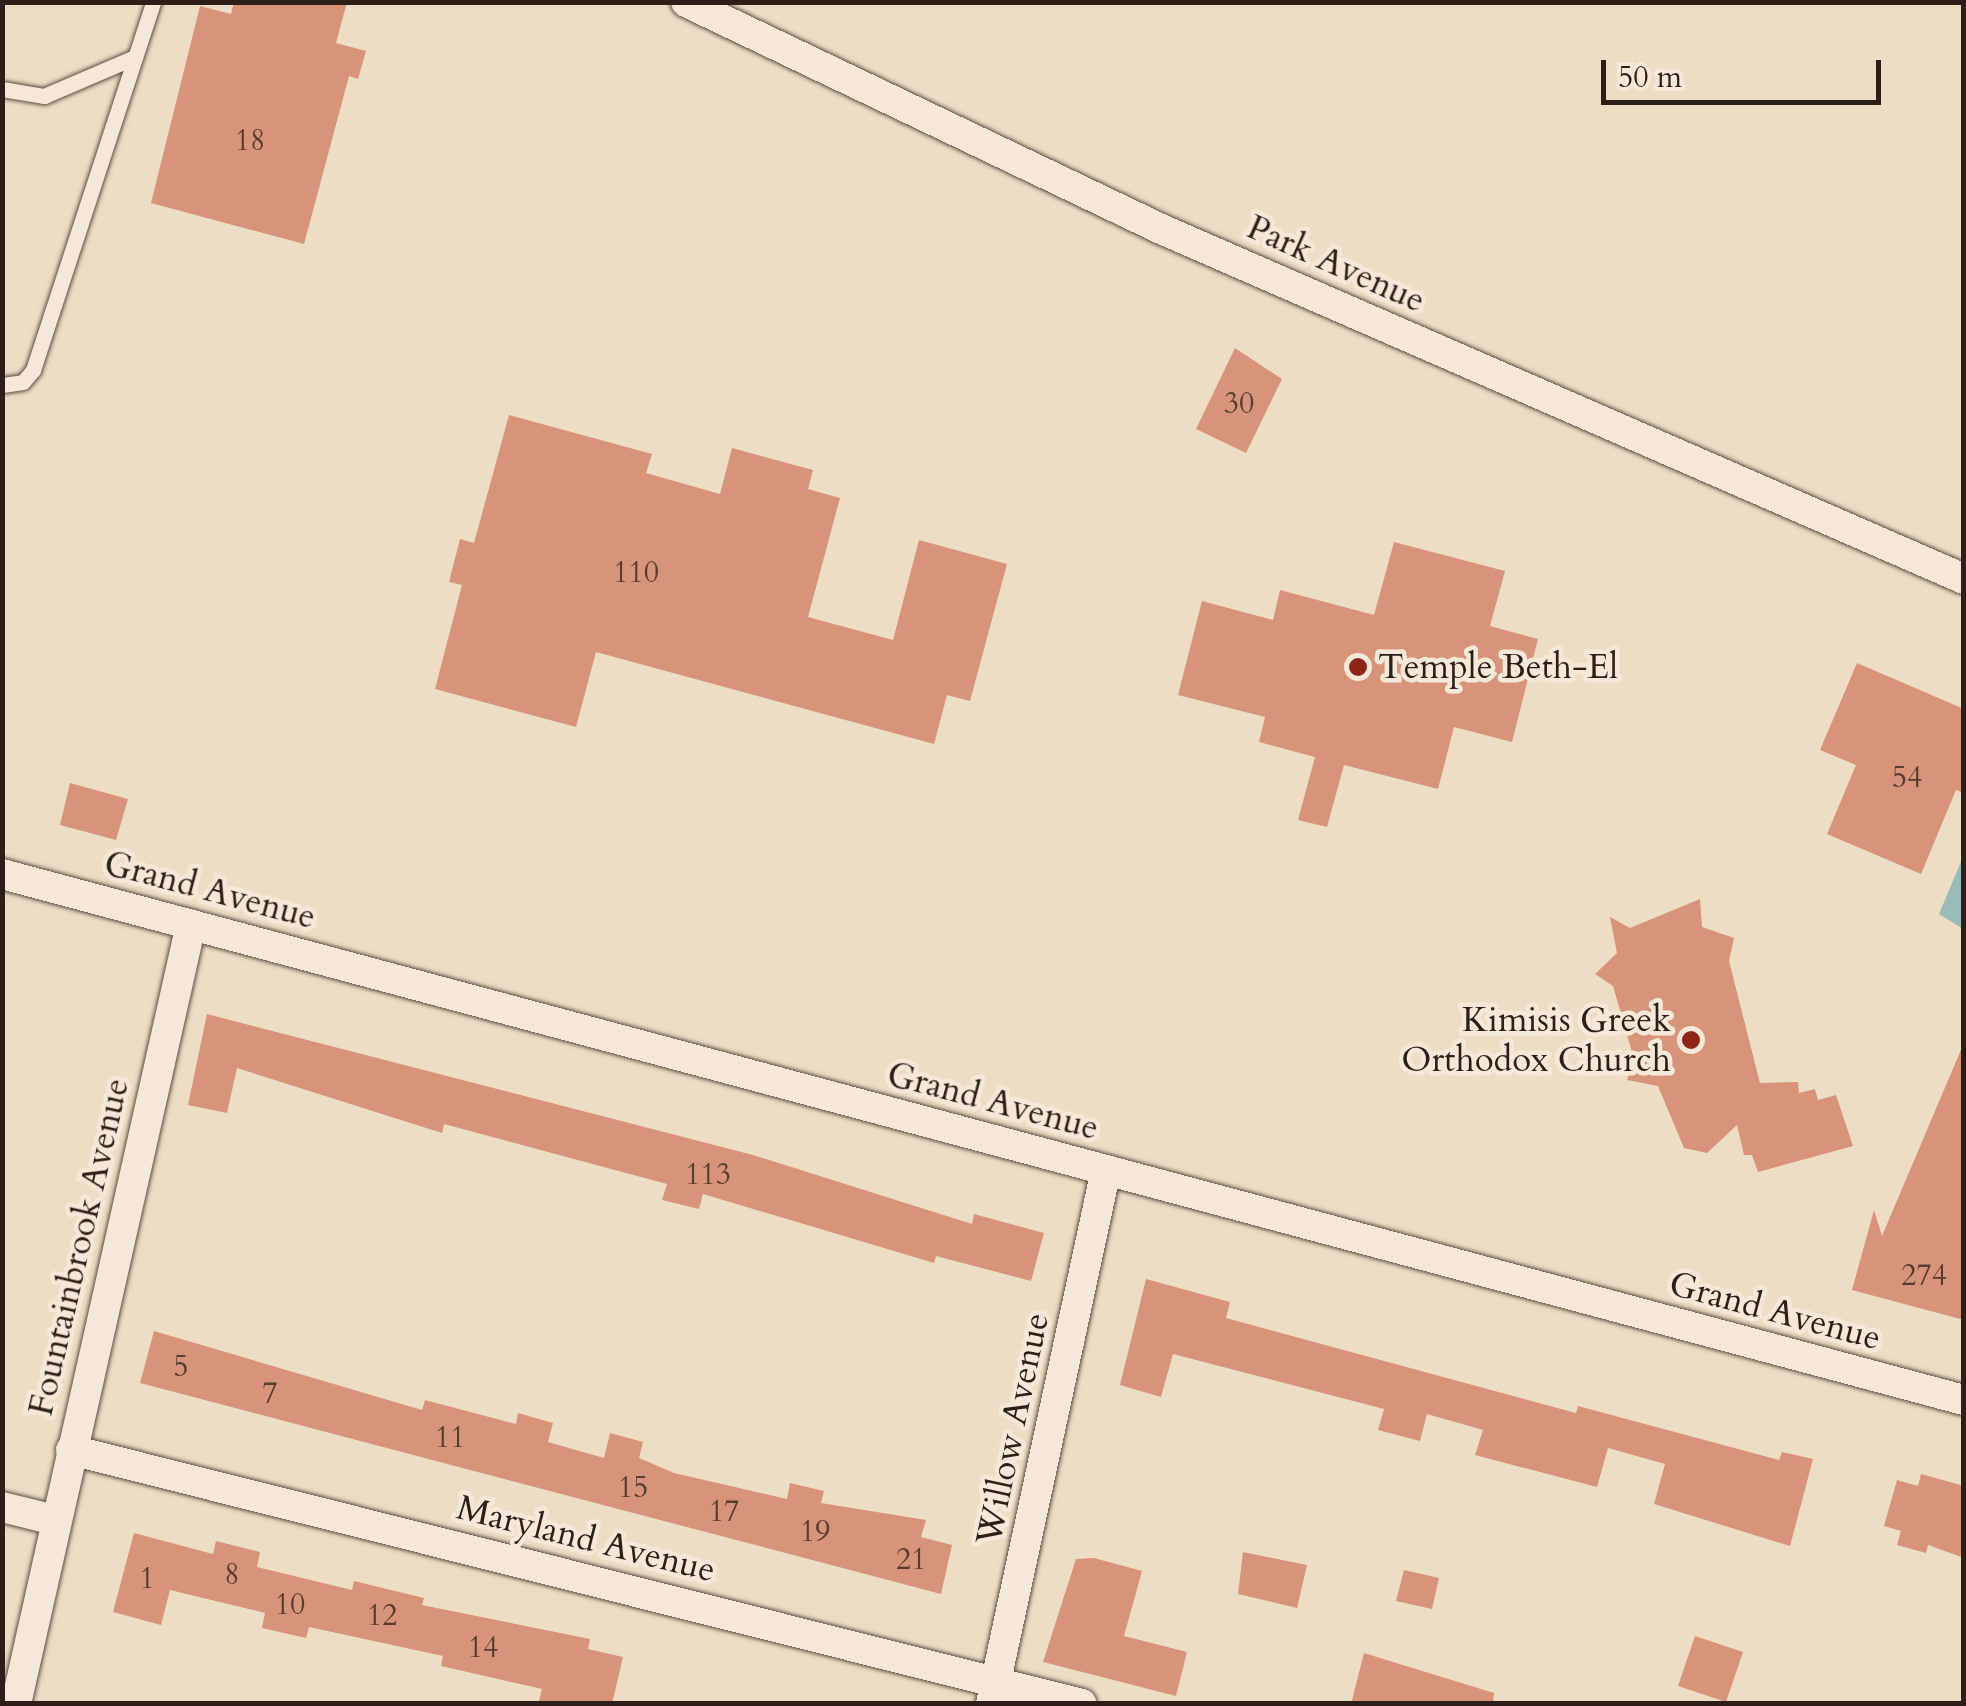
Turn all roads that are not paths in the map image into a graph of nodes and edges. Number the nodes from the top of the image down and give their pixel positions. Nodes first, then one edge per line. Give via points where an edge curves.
1 (153, 2) edge
2 (686, 2) edge
3 (135, 58) junction
4 (2, 89) edge
5 (2, 384) edge
6 (1964, 579) edge
7 (2, 874) edge
8 (190, 924) junction
9 (1106, 1170) junction
10 (1964, 1400) edge
11 (72, 1450) junction
12 (2, 1507) edge
13 (55, 1520) junction
14 (994, 1691) edge
15 (16, 1704) edge
16 (1082, 1704) edge

1 - 3 lane
2 - 6 street, Park Avenue via 1161,229
3 - 4 lane via 44,96
3 - 5 lane via 33,370 23,382
7 - 8 street, Grand Avenue
8 - 9 street, Grand Avenue
8 - 11 street, Fountainbrook Avenue
9 - 10 street, Grand Avenue
9 - 14 street, Willow Avenue
11 - 13 street, Fountainbrook Avenue
11 - 14 street, Maryland Avenue
12 - 13 street
13 - 15 street, Fountainbrook Avenue
14 - 16 street, Maryland Avenue

